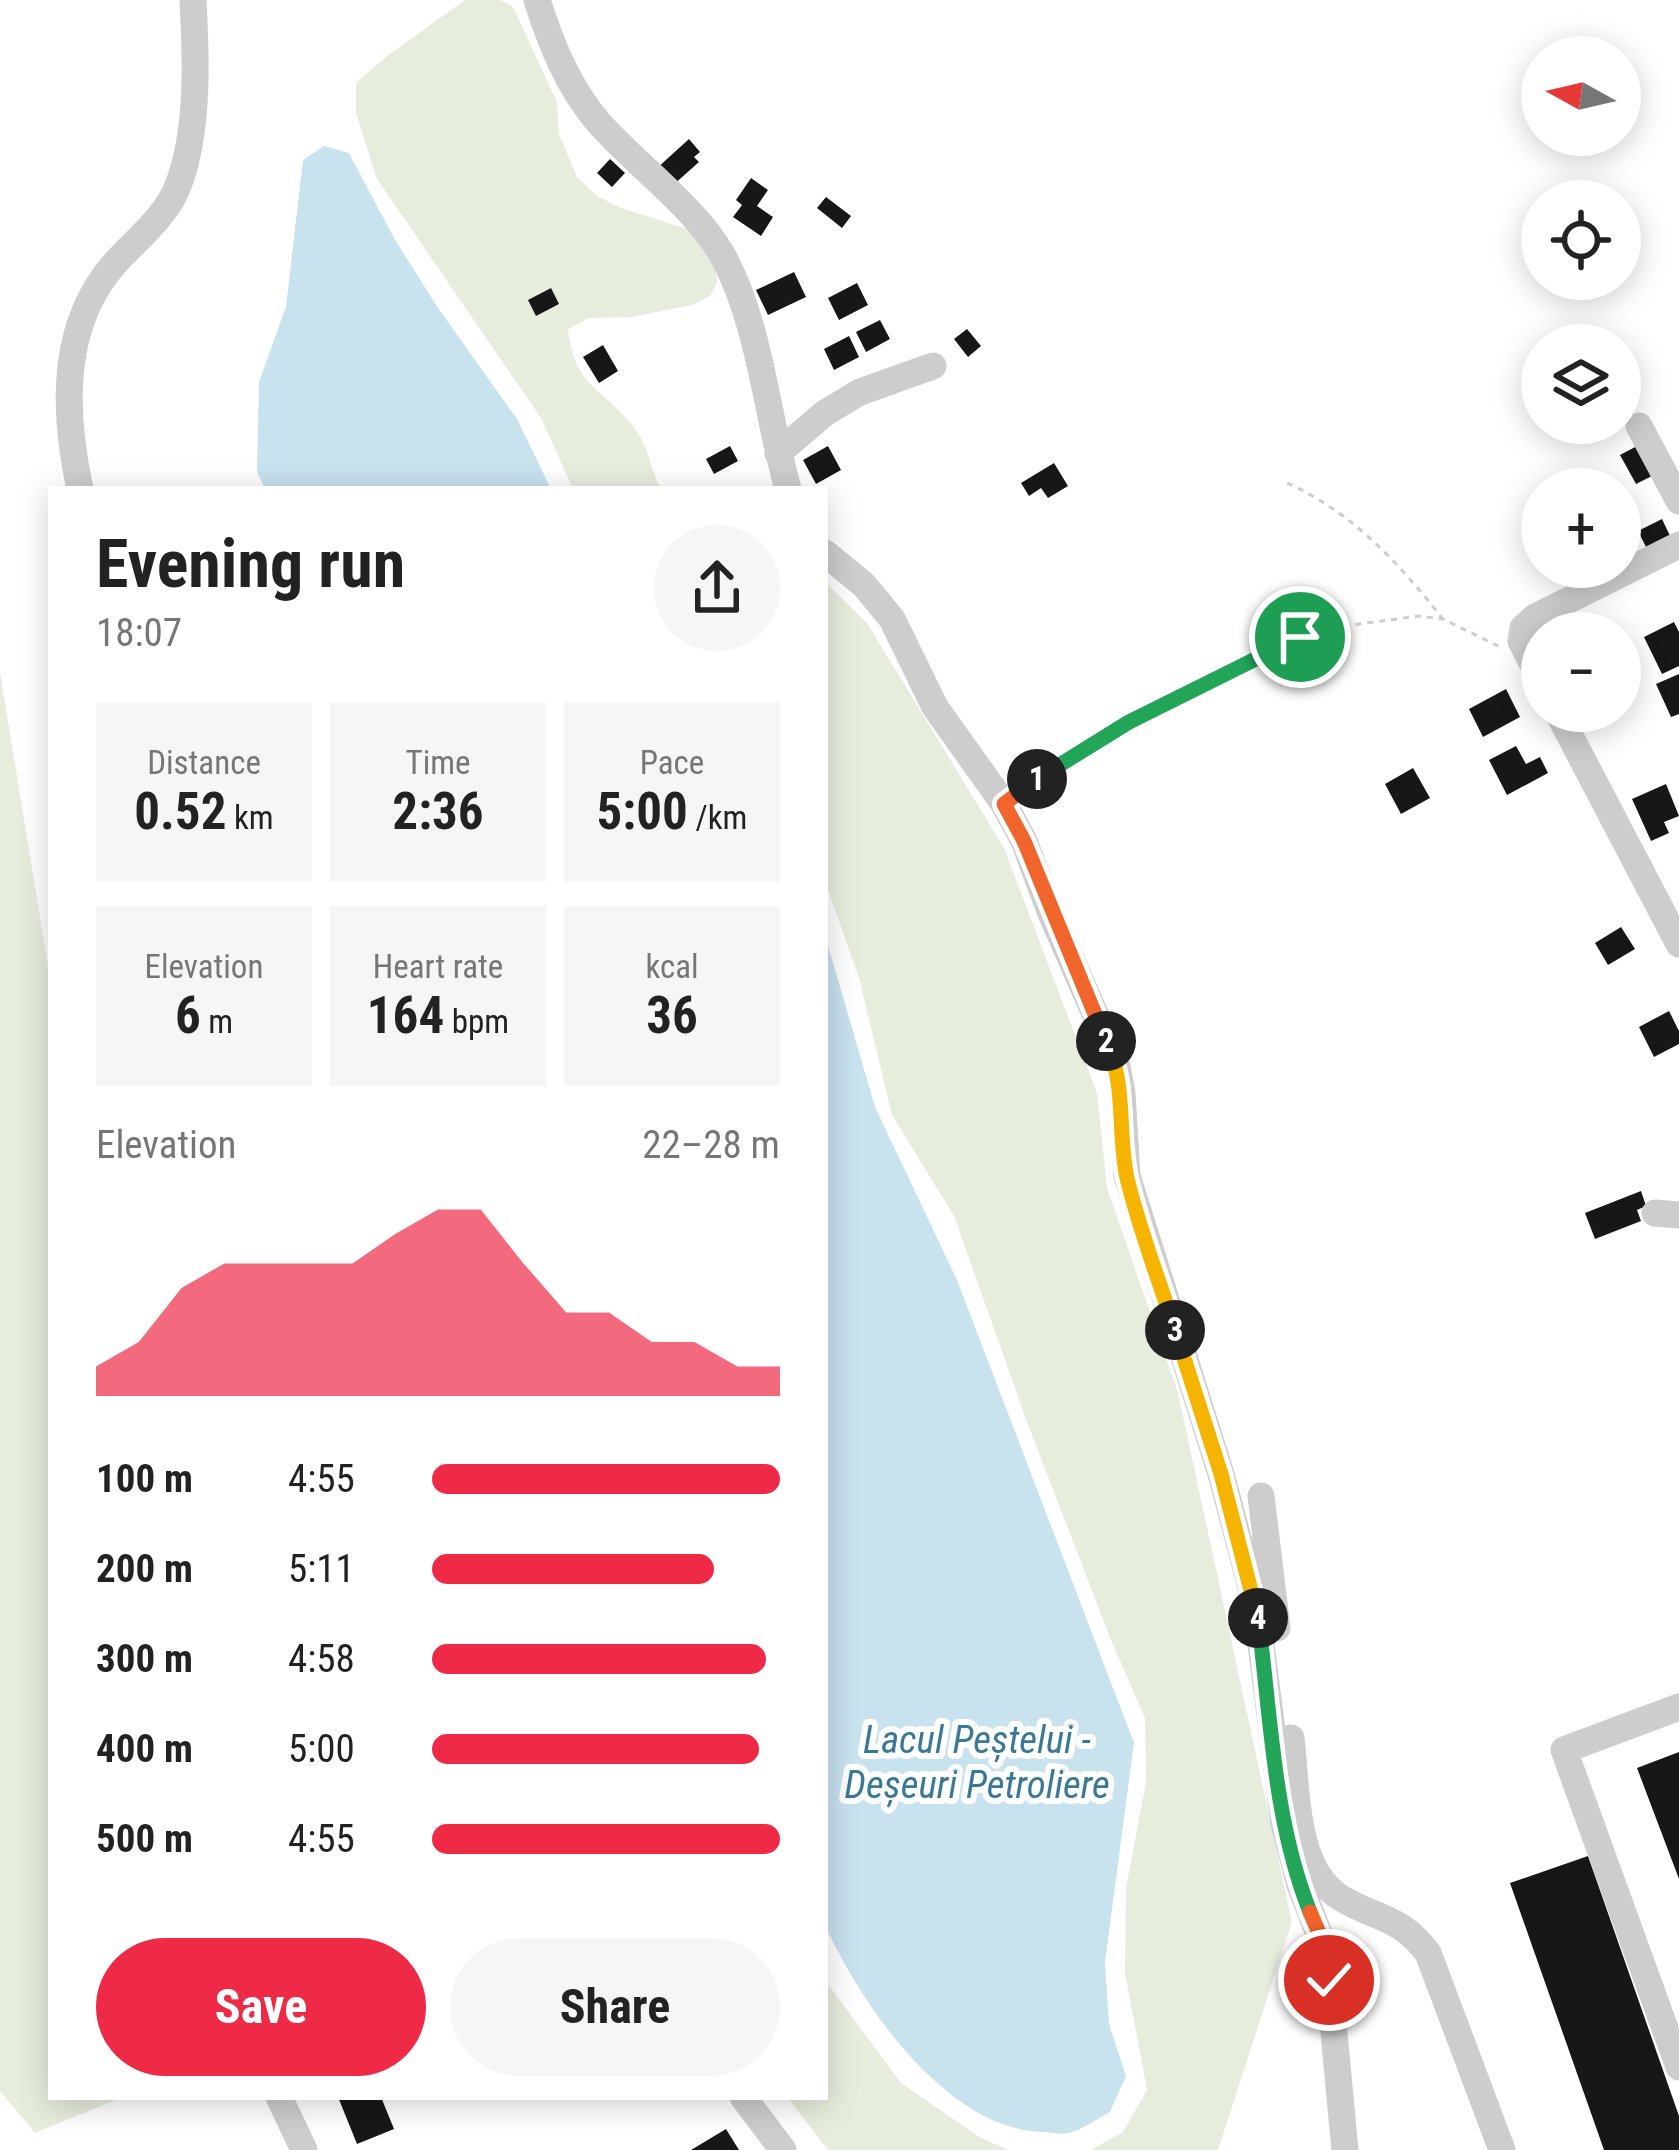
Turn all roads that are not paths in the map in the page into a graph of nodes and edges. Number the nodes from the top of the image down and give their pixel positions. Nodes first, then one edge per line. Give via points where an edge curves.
1 (193, 0) edge
2 (537, 0) edge
3 (933, 366) dead end
4 (1641, 429) edge
5 (778, 453) junction
6 (79, 486) edge
7 (787, 486) edge
8 (1679, 502) edge
9 (1679, 545) edge
10 (828, 555) edge
11 (1545, 612) edge
12 (1570, 732) edge
13 (1668, 896) edge
14 (1679, 944) edge
15 (1261, 1496) dead end
16 (1679, 1706) edge
17 (1679, 2068) edge
18 (280, 2100) edge
19 (745, 2100) edge
20 (304, 2150) edge
21 (783, 2150) edge
22 (1345, 2150) edge
23 (1502, 2150) edge

1 - 6 street via 190,132 179,184 92,292 78,328 69,406
2 - 5 street via 572,87 722,255 743,302
3 - 5 street via 860,392
4 - 8 street
5 - 7 street
9 - 11 street
10 - 22 street via 892,620 934,707 1004,804 1116,1062 1127,1176 1256,1606 1284,1824 1329,1980
12 - 13 street
13 - 14 street
15 - 23 street via 1313,1866 1336,1895 1411,1930 1427,1953
16 - 17 street via 1564,1750
18 - 20 street
19 - 21 street

